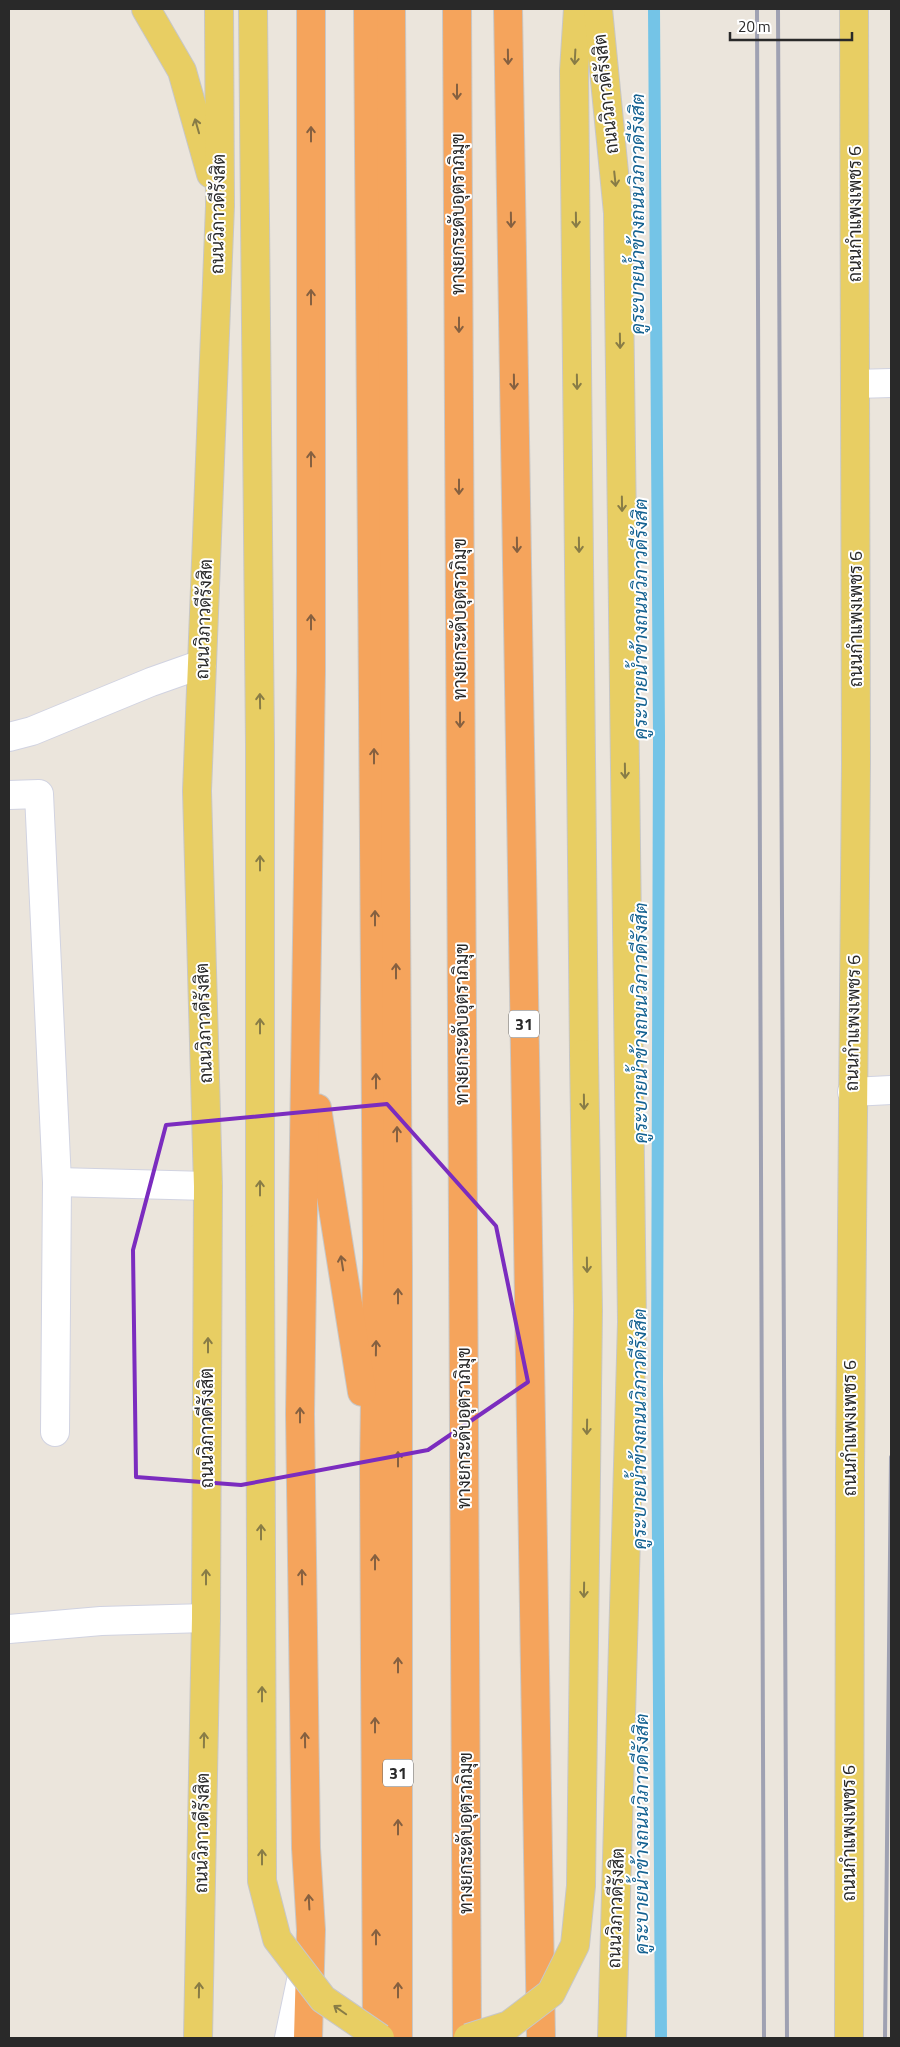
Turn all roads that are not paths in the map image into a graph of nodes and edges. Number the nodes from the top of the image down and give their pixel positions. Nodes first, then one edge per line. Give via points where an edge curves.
1 (146, 9) edge
2 (219, 9) edge
3 (253, 9) edge
4 (311, 9) edge
5 (368, 9) edge
6 (391, 9) edge
7 (457, 9) edge
8 (508, 9) edge
9 (578, 9) edge
10 (598, 9) edge
11 (854, 9) edge
12 (220, 206) junction
13 (891, 383) edge
14 (856, 384) junction
15 (202, 664) junction
16 (9, 736) edge
17 (9, 795) edge
18 (306, 1034) junction
19 (891, 1090) edge
20 (852, 1092) junction
21 (57, 1182) junction
22 (208, 1186) junction
23 (54, 1432) dead end
24 (374, 1467) junction
25 (206, 1618) junction
26 (9, 1629) edge
27 (311, 1930) junction
28 (198, 2038) edge
29 (289, 2038) edge
30 (308, 2038) edge
31 (378, 2038) edge
32 (398, 2038) edge
33 (468, 2038) edge
34 (541, 2038) edge
35 (612, 2038) edge
36 (849, 2038) edge

12 -> 1 main road via 182,71
2 - 12 main road, ถนนวิภาวดีรังสิต
31 -> 3 main road, bridge via 324,1999 277,1939 262,1881 260,744
18 -> 4 highway via 311,671
24 -> 5 highway, 31 via 377,1247
32 -> 6 highway, 31 via 398,1267
7 -> 33 highway, ทางยกระดับอุตราภิมุข
8 -> 34 highway, 31
9 -> 33 main road, bridge via 574,71 588,1310 581,1886 575,1945 551,1993 509,2025
10 -> 35 main road, ถนนวิภาวดีรังสิต via 618,213 632,1322
11 - 14 main road, ถนนกำแพงเพชร 6
12 - 15 main road, ถนนวิภาวดีรังสิต
13 - 14 lane
14 - 20 main road, ถนนกำแพงเพชร 6
15 - 16 lane via 32,732
15 - 22 main road, ถนนวิภาวดีรังสิต via 196,790
17 - 21 lane via 39,794
24 -> 18 highway
27 -> 18 highway via 306,1848 300,1414
19 - 20 lane
20 - 36 main road, ถนนกำแพงเพชร 6
21 - 22 lane
21 - 23 lane
25 -> 22 main road, ถนนวิภาวดีรังสิต
31 -> 24 highway, 31
25 - 26 lane via 101,1621
28 -> 25 main road, ถนนวิภาวดีรังสิต
27 - 29 lane
27 - 30 highway

